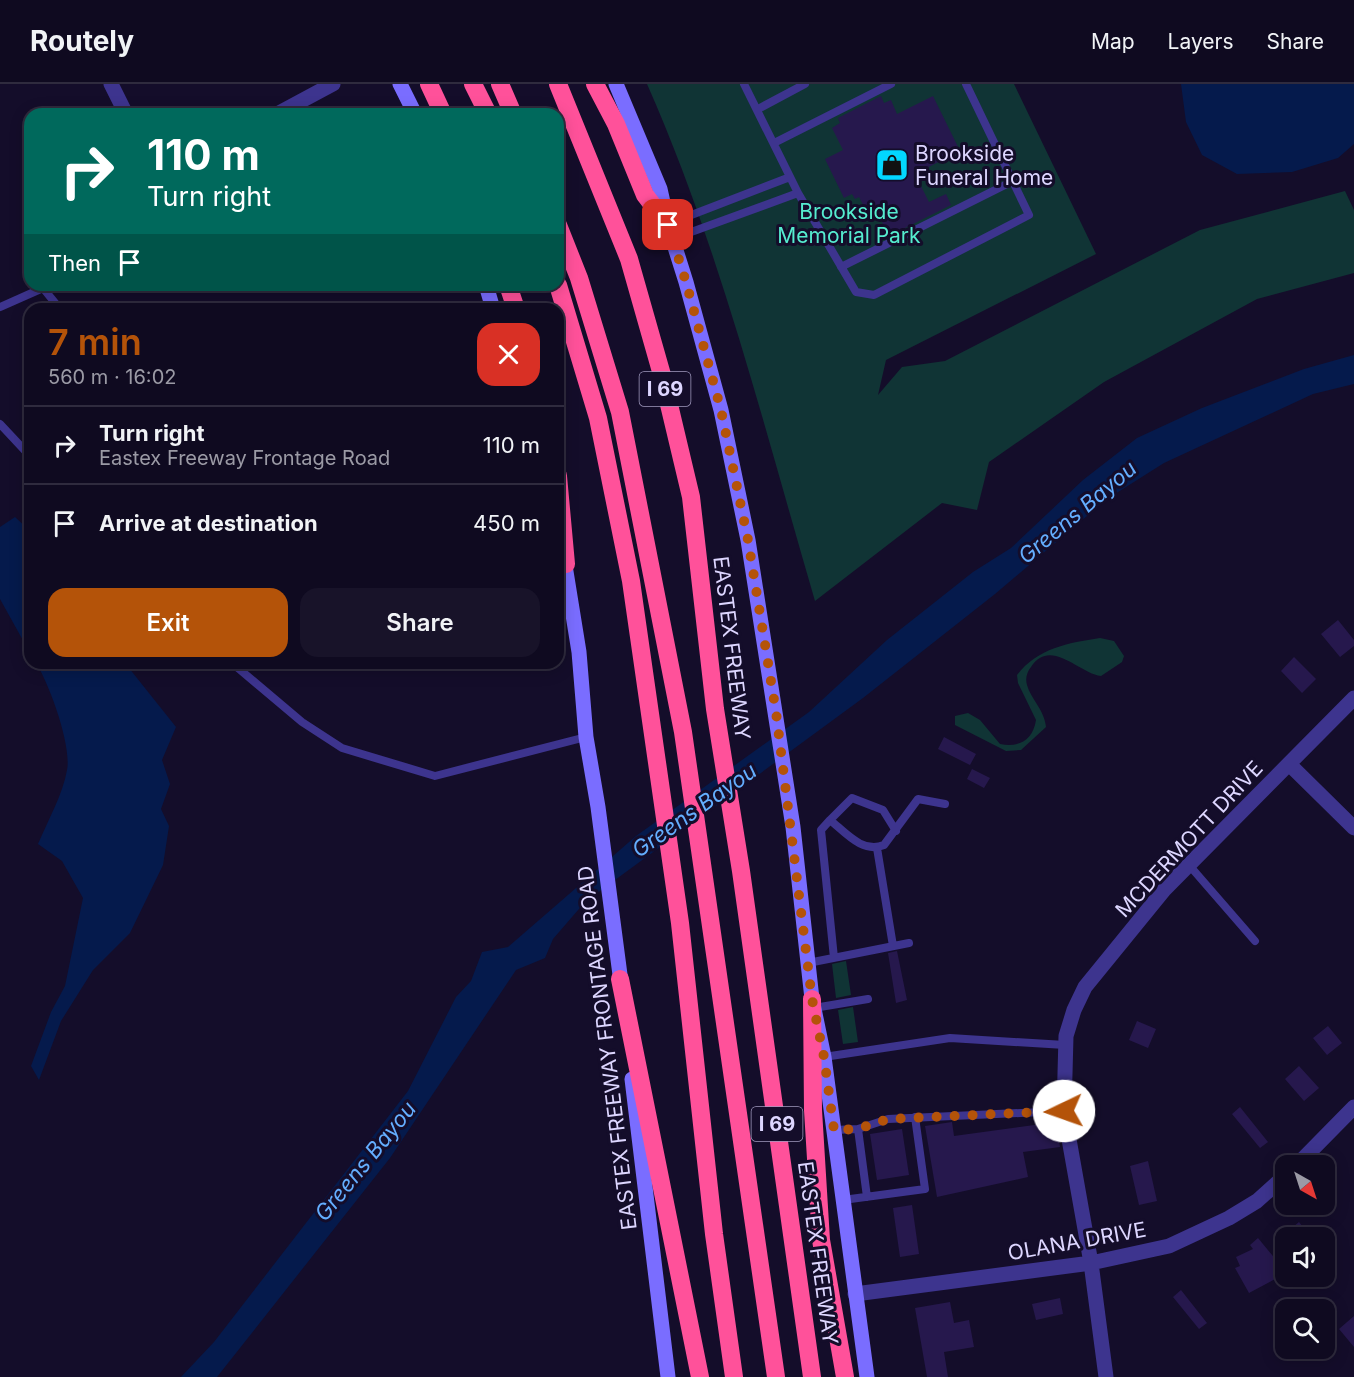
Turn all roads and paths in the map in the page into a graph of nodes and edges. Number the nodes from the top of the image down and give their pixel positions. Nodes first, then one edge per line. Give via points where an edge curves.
1 (111, 84) edge
2 (333, 84) edge
3 (400, 84) edge
4 (429, 84) edge
5 (473, 84) edge
6 (500, 84) edge
7 (558, 84) edge
8 (595, 84) edge
9 (616, 84) edge
10 (744, 84) edge
11 (805, 84) edge
12 (891, 84) edge
13 (966, 84) edge
14 (123, 108) edge
15 (288, 108) edge
16 (412, 108) edge
17 (440, 108) edge
18 (485, 108) edge
19 (510, 108) edge
20 (758, 109) junction
21 (774, 143) junction
22 (790, 177) junction
23 (1013, 181) junction
24 (798, 193) junction
25 (670, 232) junction
26 (564, 240) edge
27 (841, 267) junction
28 (36, 291) edge
29 (45, 291) edge
30 (55, 303) edge
31 (564, 305) edge
32 (0, 307) edge
33 (0, 424) edge
34 (24, 450) edge
35 (564, 542) edge
36 (564, 557) edge
37 (566, 564) junction
38 (239, 669) edge
39 (1354, 698) edge
40 (586, 737) junction
41 (1289, 764) junction
42 (945, 804) dead end
43 (830, 820) junction
44 (1354, 828) edge
45 (896, 831) junction
46 (877, 848) junction
47 (1190, 865) junction
48 (1255, 941) dead end
49 (909, 943) dead end
50 (893, 946) junction
51 (834, 958) junction
52 (808, 963) junction
53 (620, 979) junction
54 (868, 999) dead end
55 (813, 1004) junction
56 (1065, 1045) junction
57 (824, 1057) junction
58 (1354, 1107) edge
59 (1064, 1111) junction
60 (915, 1118) junction
61 (858, 1129) junction
62 (834, 1130) junction
63 (1307, 1155) edge
64 (1275, 1185) edge
65 (867, 1197) junction
66 (843, 1200) junction
67 (1091, 1263) junction
68 (855, 1294) junction
69 (668, 1377) edge
70 (700, 1377) edge
71 (735, 1377) edge
72 (776, 1377) edge
73 (812, 1377) edge
74 (845, 1377) edge
75 (867, 1377) edge
76 (1106, 1377) edge

1 - 14 street
2 - 15 street
3 - 16 main road
4 - 17 highway
5 - 18 highway
6 - 19 highway
7 - 73 highway, EASTEX FREEWAY / I 69 via 629,259 691,497 715,709
8 - 25 highway via 645,195
9 - 25 main road via 660,189
10 - 20 lane
11 - 20 lane
12 - 21 lane
13 - 23 lane
20 - 21 lane
21 - 22 lane
22 - 24 lane
22 - 25 lane
23 - 27 lane
23 - 27 lane via 1029,215 874,295 856,292
24 - 25 lane
24 - 27 lane
25 - 52 main road via 721,410 748,540 793,827
26 - 72 highway, I 69 via 620,412 683,732
28 - 32 lane
29 - 30 lane
31 - 71 highway via 598,418 631,581 680,923 714,1234
33 - 34 lane
35 - 37 highway
36 - 37 main road, EASTEX FREEWAY FRONTAGE ROAD
37 - 40 main road, EASTEX FREEWAY FRONTAGE ROAD
38 - 40 lane via 302,722 342,748 435,776
39 - 41 street, MCDERMOTT DRIVE
40 - 53 main road, EASTEX FREEWAY FRONTAGE ROAD
41 - 44 street
41 - 47 street, MCDERMOTT DRIVE
42 - 45 lane via 918,799
43 - 45 lane via 852,798 883,810
43 - 46 lane via 859,843
43 - 51 lane via 821,830
45 - 46 lane via 885,845
46 - 50 lane
47 - 48 lane
47 - 56 street, MCDERMOTT DRIVE via 1164,890 1085,987
49 - 50 lane
50 - 51 lane
51 - 52 lane
52 - 55 main road
53 - 69 main road, EASTEX FREEWAY FRONTAGE ROAD
53 - 70 highway
54 - 55 lane
55 - 57 main road
55 - 74 highway via 813,1110 821,1240
56 - 57 lane via 950,1038
56 - 59 street, MCDERMOTT DRIVE
57 - 62 main road
58 - 63 street
59 - 60 lane
59 - 67 street, MCDERMOTT DRIVE
60 - 61 lane via 888,1119
60 - 65 lane via 925,1189
61 - 62 lane
61 - 65 lane
62 - 66 main road
64 - 67 street, OLANA DRIVE via 1257,1201 1208,1230 1169,1246
65 - 66 lane
66 - 68 main road
67 - 68 street, OLANA DRIVE
67 - 76 street, MCDERMOTT DRIVE
68 - 75 main road

